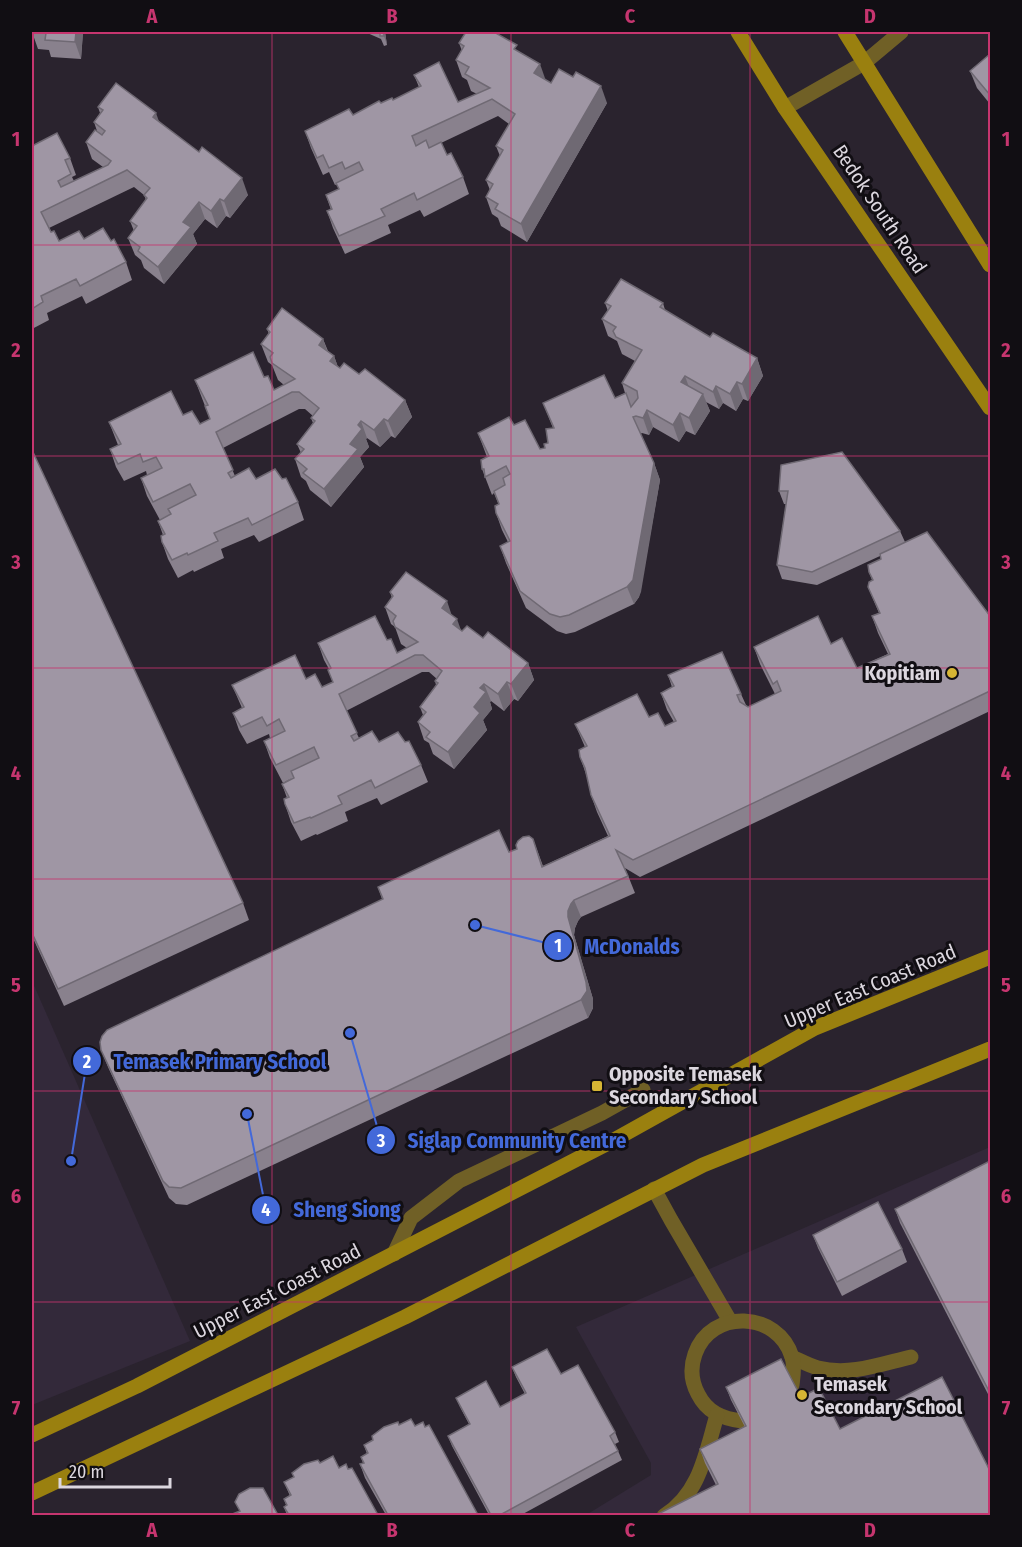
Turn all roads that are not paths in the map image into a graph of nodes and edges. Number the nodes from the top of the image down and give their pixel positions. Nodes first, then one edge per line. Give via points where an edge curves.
1 (738, 32) edge
2 (845, 32) edge
3 (901, 32) edge
4 (864, 63) junction
5 (785, 108) junction
6 (990, 265) edge
7 (990, 408) edge
8 (990, 957) edge
9 (990, 1049) edge
10 (643, 1090) dead end
11 (654, 1189) junction
12 (394, 1254) junction
13 (730, 1321) junction
14 (911, 1357) dead end
15 (792, 1358) junction
16 (792, 1385) edge
17 (717, 1415) junction
18 (742, 1421) edge
19 (32, 1435) edge
20 (32, 1493) edge
21 (664, 1515) edge

1 - 5 main road, Bedok South Road
2 - 4 main road
3 - 4 street
4 - 5 street
4 - 6 main road
5 - 7 main road, Bedok South Road
8 - 12 main road, Upper East Coast Road via 815,1028 614,1140
9 - 11 main road via 703,1165
10 - 12 street via 459,1181 411,1218
11 - 13 street
11 - 20 main road via 405,1317
12 - 19 main road, Upper East Coast Road via 138,1386
13 - 15 street via 750,1320 768,1327 783,1340
13 - 17 street via 712,1330 698,1345 691,1364 693,1384 701,1401
14 - 15 street via 837,1371
15 - 16 street
17 - 18 street
17 - 21 street via 699,1474 688,1494

